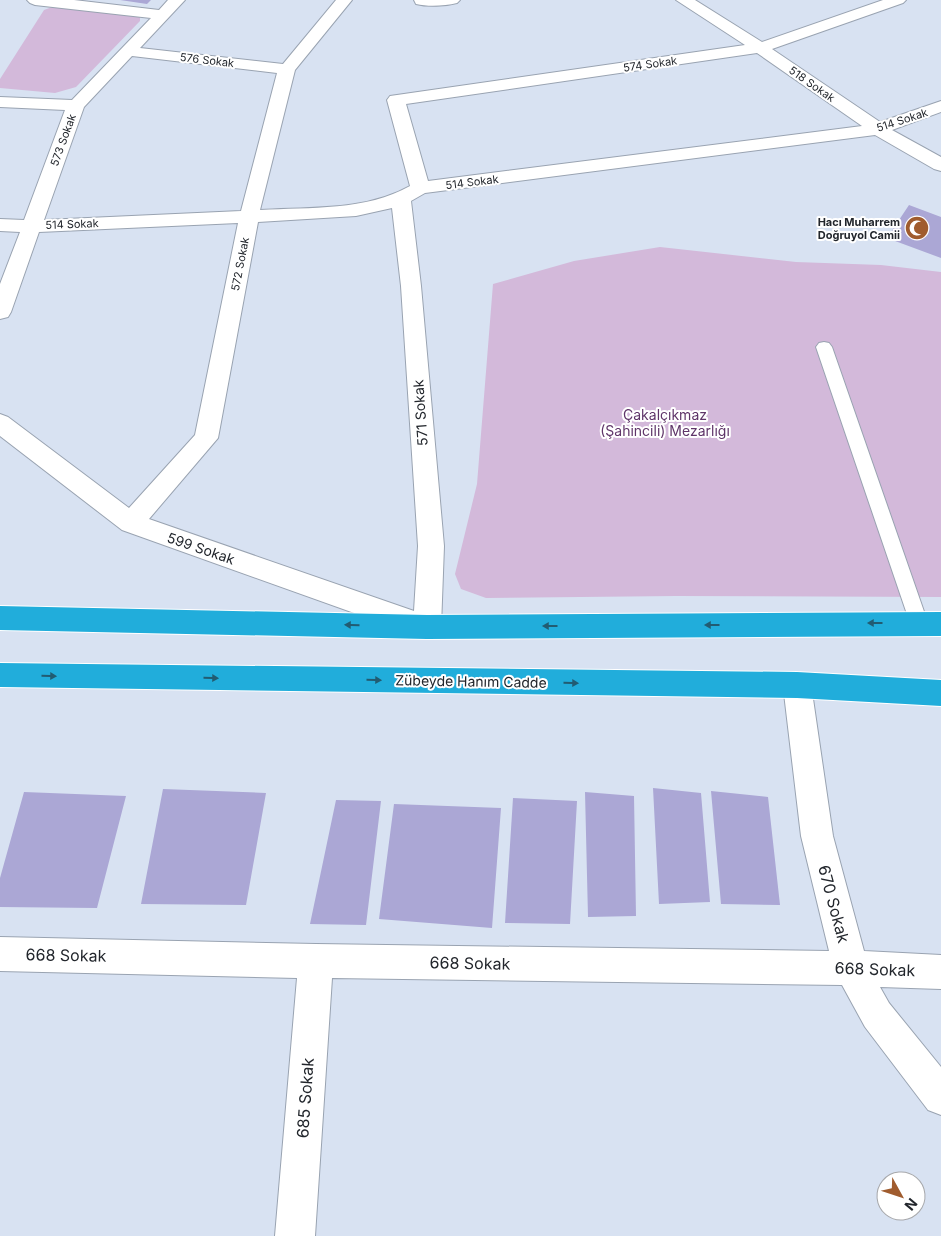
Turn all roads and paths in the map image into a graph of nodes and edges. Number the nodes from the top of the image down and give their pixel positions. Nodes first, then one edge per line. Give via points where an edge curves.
1 (36, 0) edge
2 (177, 0) edge
3 (344, 0) edge
4 (452, 0) edge
5 (684, 0) edge
6 (898, 0) edge
7 (421, 1) edge
8 (162, 15) junction
9 (760, 48) junction
10 (127, 51) junction
11 (287, 69) junction
12 (396, 100) joint
13 (0, 102) edge
14 (76, 105) junction
15 (941, 106) edge
16 (878, 129) junction
17 (941, 165) edge
18 (410, 193) junction
19 (249, 217) junction
20 (0, 225) edge
21 (31, 226) junction
22 (0, 312) edge
23 (824, 347) dead end
24 (0, 423) edge
25 (131, 523) junction
26 (0, 618) edge
27 (930, 624) edge
28 (427, 627) junction
29 (0, 675) edge
30 (797, 685) junction
31 (941, 693) edge
32 (0, 954) edge
33 (316, 961) junction
34 (851, 968) junction
35 (941, 972) edge
36 (941, 1096) edge
37 (295, 1236) edge

1 - 8 street
2 - 8 street, 573 Sokak
3 - 11 street, 572 Sokak
4 - 7 street
5 - 9 street, 518 Sokak
6 - 9 street, 574 Sokak
8 - 10 street, 573 Sokak
9 - 12 street, 574 Sokak
9 - 16 street, 518 Sokak
10 - 11 street, 576 Sokak
10 - 14 street, 573 Sokak
11 - 19 street, 572 Sokak
12 - 18 street, 571 Sokak
13 - 14 street
14 - 21 street, 573 Sokak
15 - 16 street, 514 Sokak
16 - 17 street, 518 Sokak
16 - 18 street, 514 Sokak
18 - 19 street, 514 Sokak via 356,210
18 - 28 street, 571 Sokak via 411,286 430,546
19 - 21 street, 514 Sokak
19 - 25 street, 572 Sokak via 206,438
20 - 21 street, 514 Sokak
21 - 22 street, 573 Sokak
23 - 27 lane
24 - 25 street, 599 Sokak
25 - 28 street, 599 Sokak
28 -> 26 highway
27 -> 28 highway
29 -> 30 highway, Zübeyde Hanım Cadde
30 - 31 highway, Zübeyde Hanım Cadde
30 - 34 street, 670 Sokak via 817,836
32 - 33 street, 668 Sokak
33 - 34 street, 668 Sokak
33 - 37 street, 685 Sokak
34 - 35 street, 668 Sokak
34 - 36 street, 670 Sokak via 877,1015

